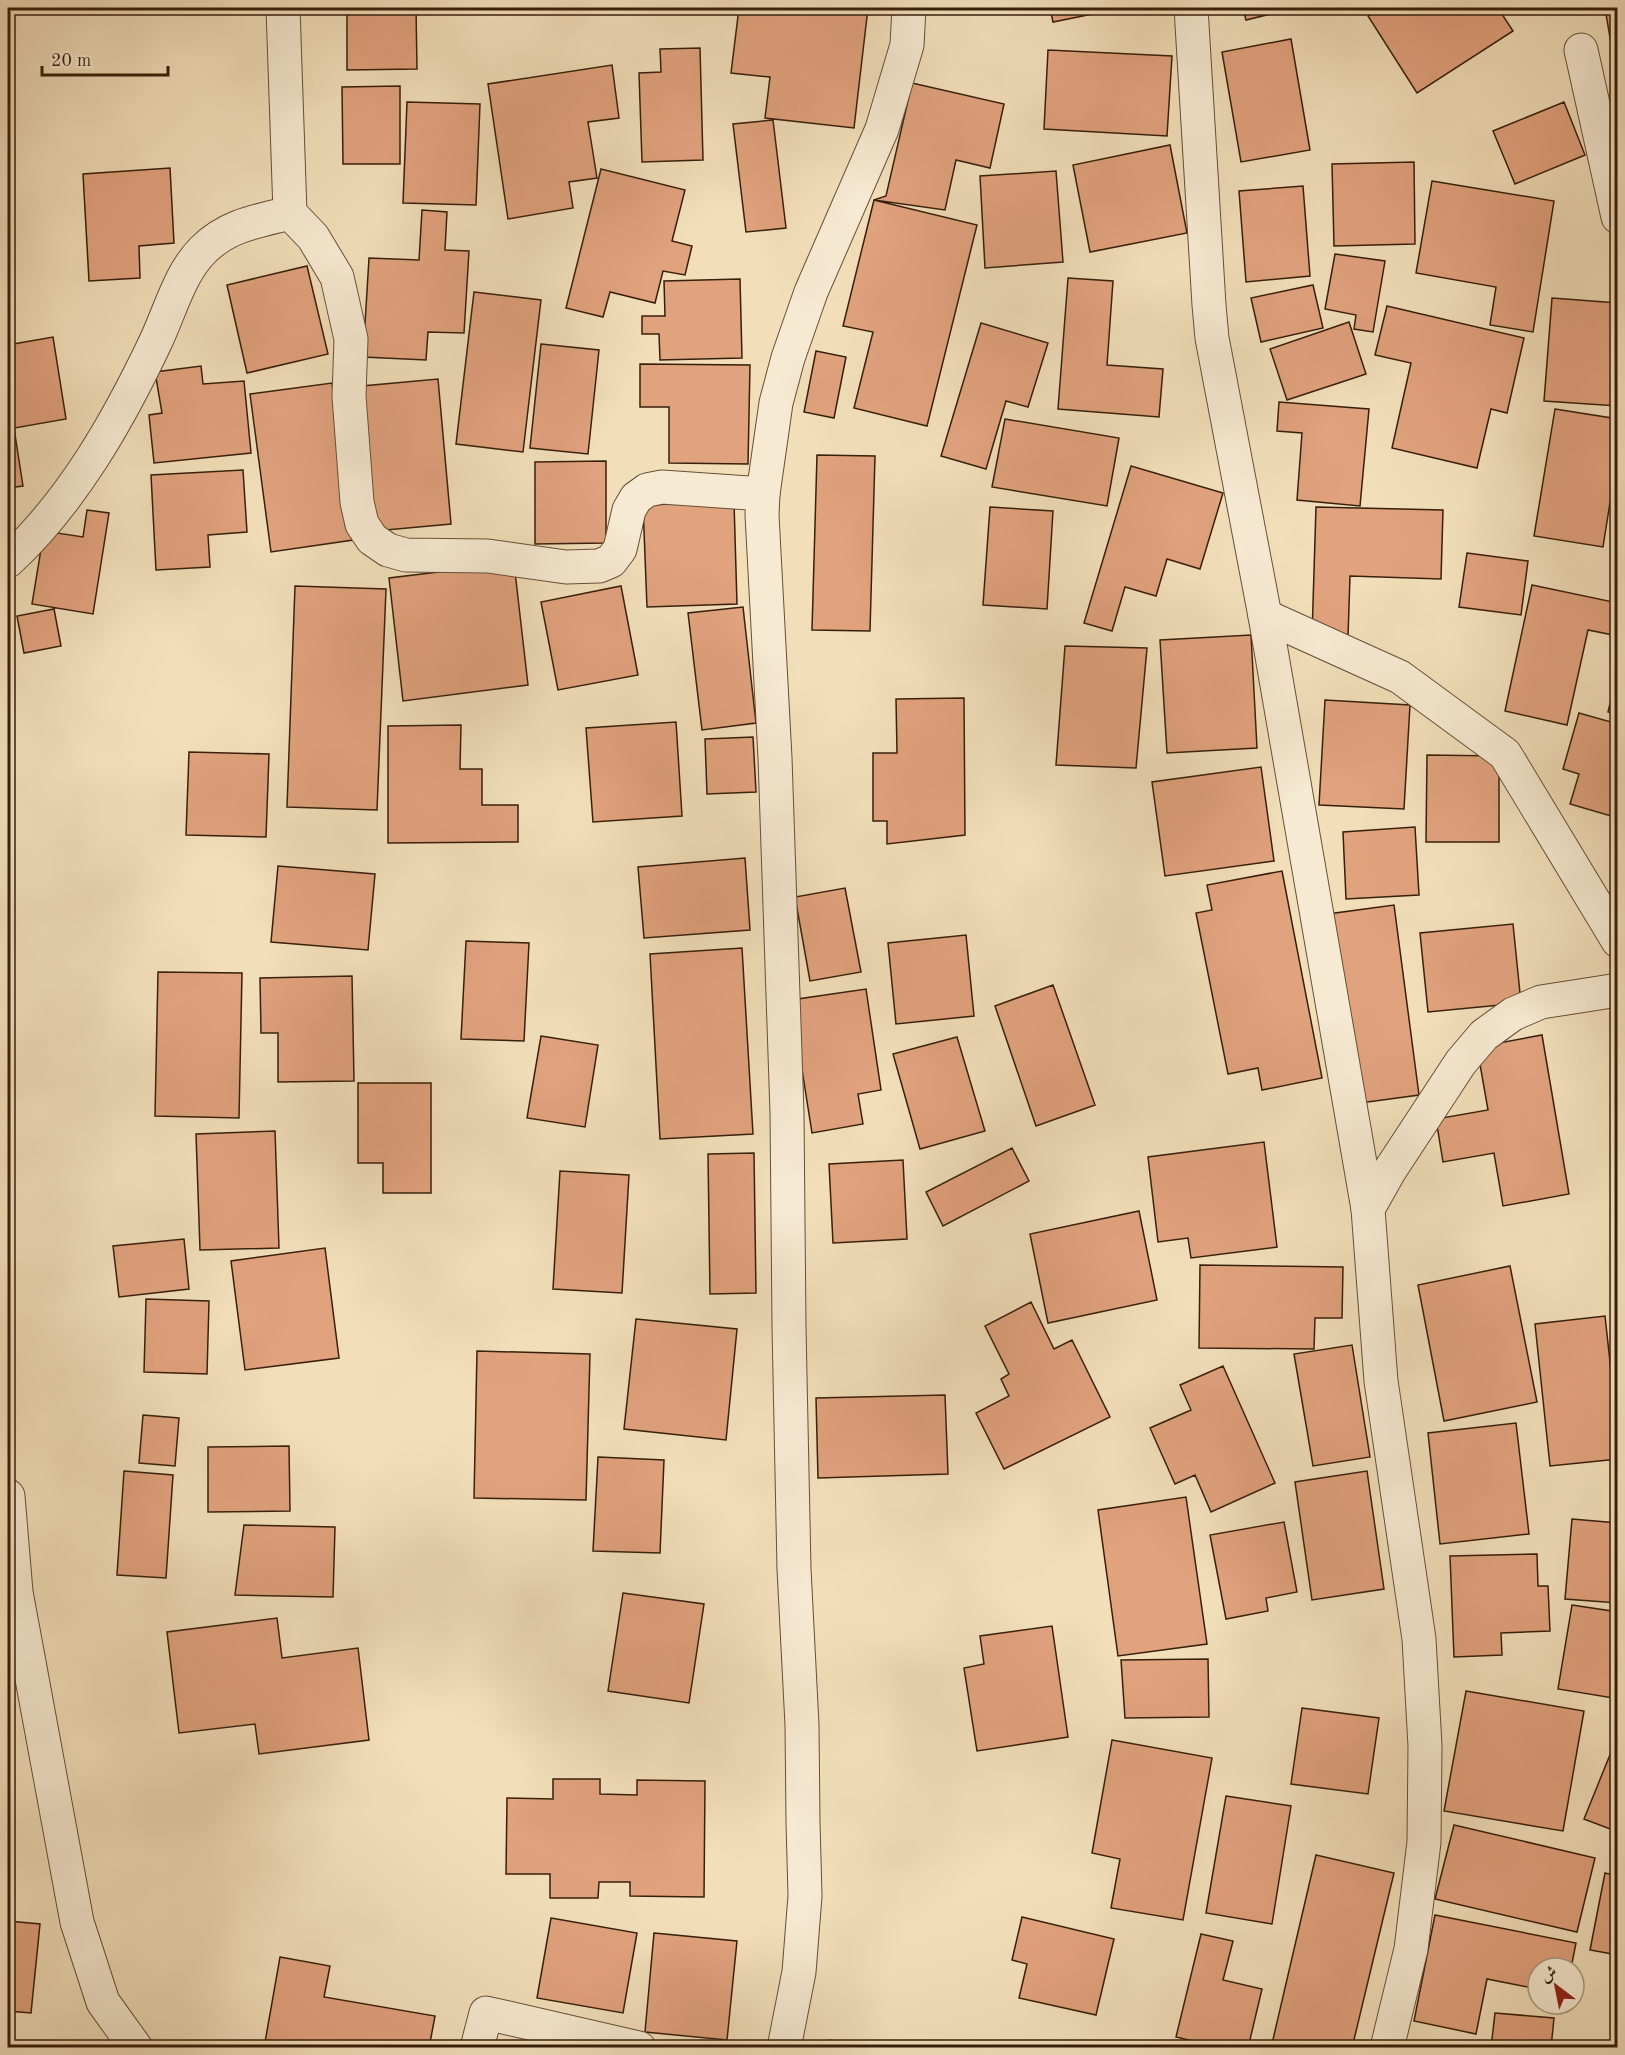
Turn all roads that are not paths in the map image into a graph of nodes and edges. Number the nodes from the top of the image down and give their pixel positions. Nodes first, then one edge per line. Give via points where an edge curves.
1 (283, 8) edge
2 (909, 8) edge
3 (1191, 8) edge
4 (1581, 50) dead end
5 (290, 213) junction
6 (1617, 217) edge
7 (763, 494) junction
8 (8, 561) edge
9 (1264, 616) junction
10 (1617, 941) edge
11 (1617, 990) edge
12 (1368, 1209) junction
13 (8, 1496) edge
14 (136, 2048) edge
15 (477, 2048) edge
16 (639, 2048) edge
17 (784, 2048) edge
18 (1387, 2048) edge

1 - 5 street
2 - 7 street via 907,45 882,129 811,292 788,358 776,403
3 - 9 street via 1212,338
4 - 6 street
5 - 7 street via 314,237 337,277 351,339 350,396 357,502 362,524 372,540 388,550 406,555 488,556 566,567 599,567 611,561 620,549 629,510 647,490 662,487
5 - 8 street via 230,230 194,260 155,343 88,464 55,510
7 - 17 street via 787,1113 794,1569 802,1725 804,1885 799,1972
9 - 10 street via 1400,677 1502,751
9 - 12 street
11 - 12 street via 1541,1002 1513,1014 1484,1035 1461,1062
12 - 18 street via 1381,1381 1419,1639 1425,1746 1424,1842 1411,1949
13 - 14 street via 16,1592 77,1922 103,2002
15 - 16 street via 486,2013

